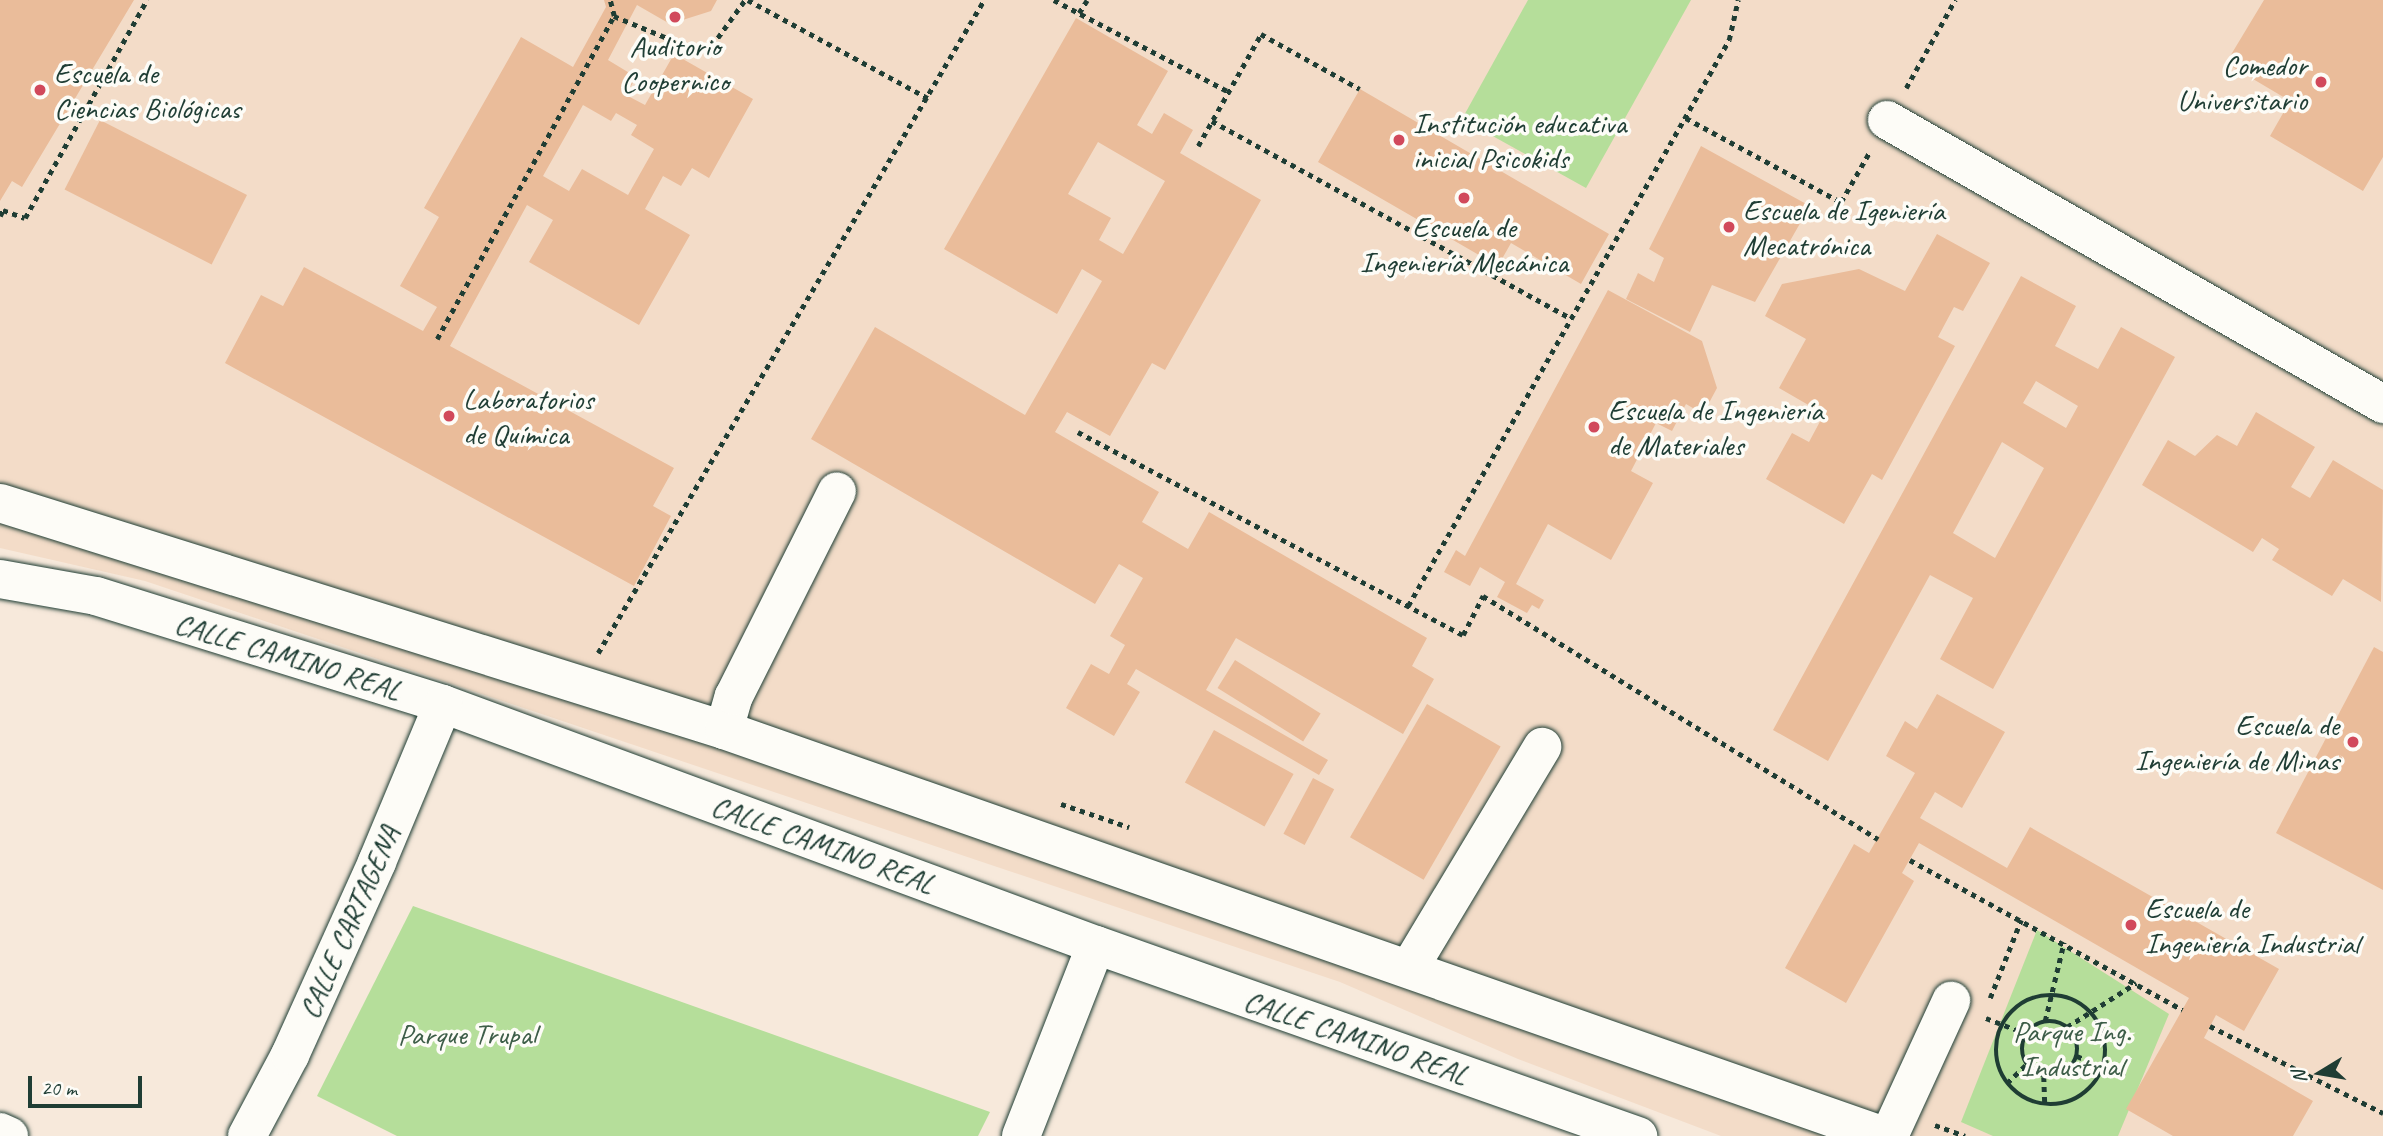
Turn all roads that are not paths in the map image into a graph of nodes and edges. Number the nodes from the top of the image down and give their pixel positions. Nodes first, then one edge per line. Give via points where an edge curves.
1 (1887, 120) road end
2 (2383, 404) edge
3 (837, 491) dead end
4 (0, 503) edge
5 (0, 579) edge
6 (443, 704) junction
7 (724, 730) junction
8 (1542, 747) dead end
9 (1096, 945) junction
10 (1409, 967) junction
11 (1951, 1001) dead end
12 (0, 1132) edge
13 (9, 1136) edge
14 (247, 1136) edge
15 (1021, 1136) edge
16 (1638, 1136) edge
17 (1886, 1136) edge

1 - 2 street
3 - 7 street via 734,696
4 - 7 street
5 - 6 street, CALLE CAMINO REAL via 96,596
6 - 9 street, CALLE CAMINO REAL
6 - 14 street, CALLE CARTAGENA via 290,1055
7 - 10 street
8 - 10 street
9 - 15 street
9 - 16 street, CALLE CAMINO REAL
10 - 17 street
11 - 17 street
12 - 13 street

